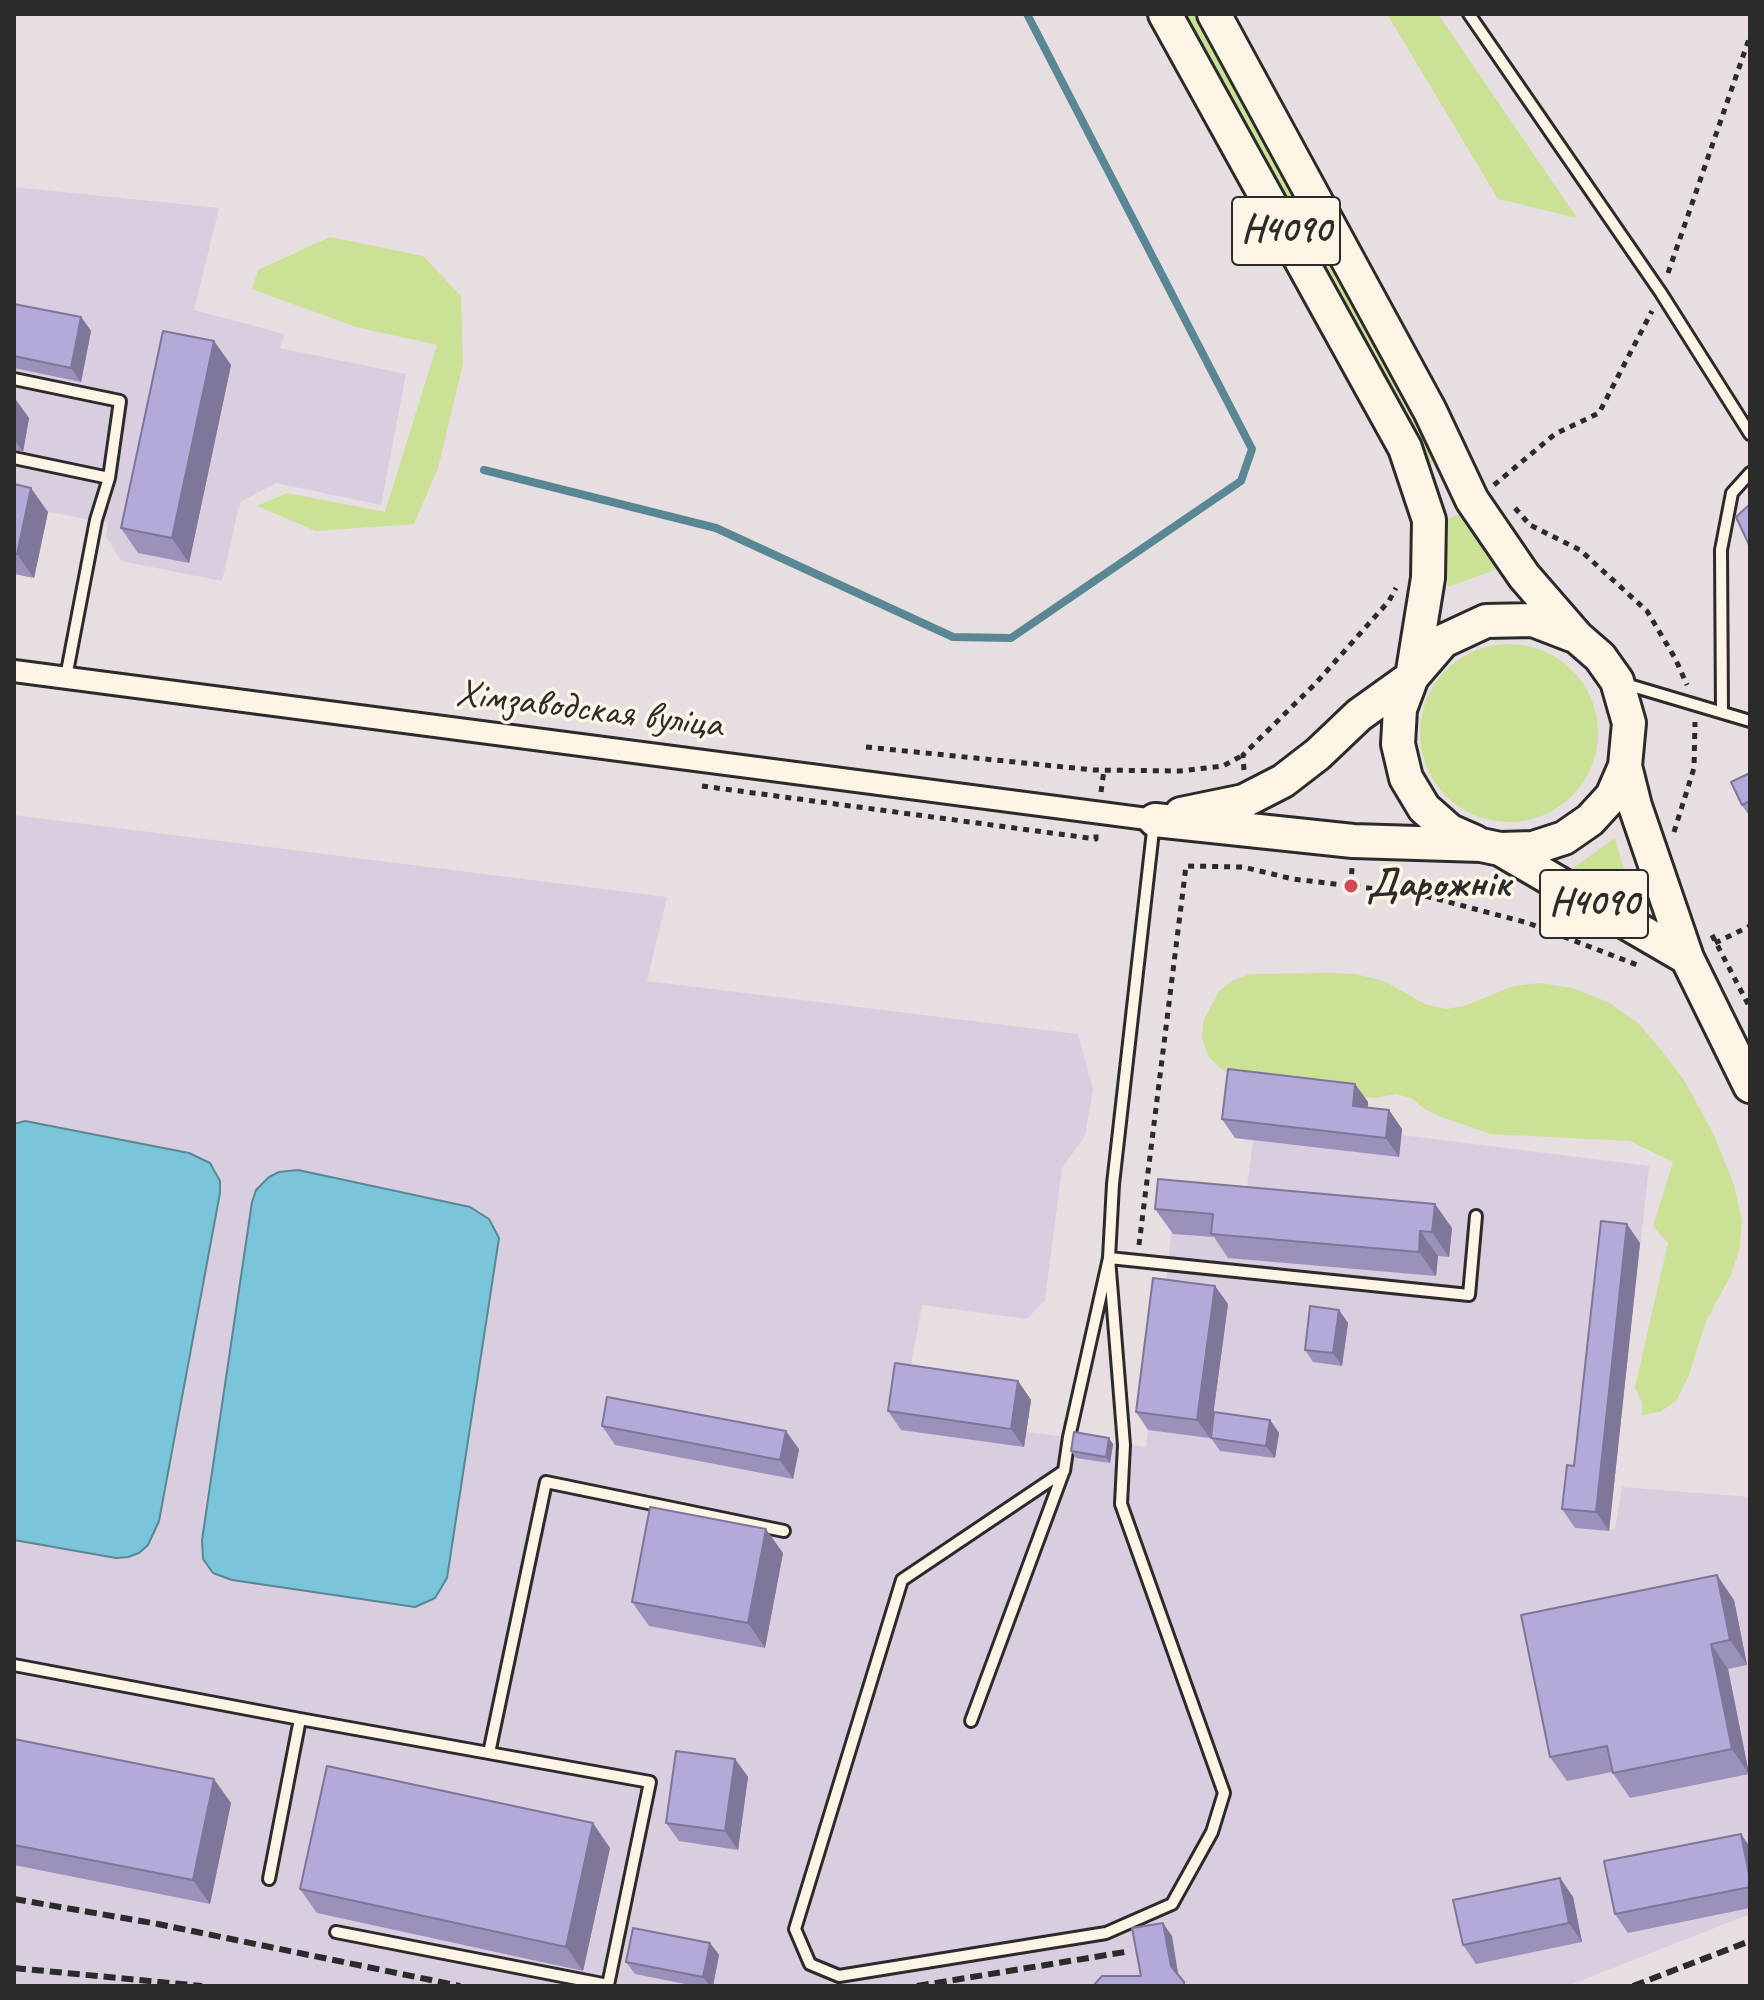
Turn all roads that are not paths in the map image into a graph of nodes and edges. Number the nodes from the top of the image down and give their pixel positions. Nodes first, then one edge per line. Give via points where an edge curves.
1 (1165, 14) edge
2 (1214, 14) edge
3 (1469, 14) edge
4 (14, 379) edge
5 (1750, 434) edge
6 (14, 458) edge
7 (1750, 473) edge
8 (109, 478) junction
9 (1577, 637) junction
10 (14, 671) edge
11 (66, 677) junction
12 (1412, 677) junction
13 (1617, 681) junction
14 (1722, 712) junction
15 (1750, 721) edge
16 (1625, 766) junction
17 (1244, 816) junction
18 (1155, 820) junction
19 (1491, 847) junction
20 (1701, 951) junction
21 (1750, 1086) edge
22 (1476, 1216) dead end
23 (1109, 1258) junction
24 (1064, 1471) junction
25 (784, 1531) dead end
26 (14, 1665) edge
27 (300, 1719) junction
28 (971, 1721) dead end
29 (489, 1753) junction
30 (269, 1879) dead end
31 (336, 1932) dead end

1 - 12 main road, Н4090 via 1405,448 1429,520 1428,578
2 - 9 main road, Н4090 via 1430,411 1472,500 1524,576
3 - 5 lane via 1661,293
4 - 8 lane via 120,401
6 - 8 lane
7 - 14 lane via 1732,493 1721,550
8 - 11 lane
9 - 12 main road, Н4090 via 1533,620 1486,621 1443,641
9 - 13 main road, Н4090
10 - 11 street, Хімзаводская вуліца
11 - 18 street, Хімзаводская вуліца
12 - 17 main road via 1359,715
12 - 19 main road, Н4090 via 1398,733 1406,778 1424,808 1450,831
13 - 14 lane
13 - 16 main road, Н4090 via 1629,723
14 - 15 lane
16 - 19 main road, Н4090 via 1612,796 1564,838 1533,848
16 - 20 main road, Н4090 via 1635,806
17 - 18 main road
17 - 19 main road via 1353,841
18 - 23 lane
19 - 20 main road, Н4090
20 - 21 main road, Н4090
22 - 23 lane via 1469,1295
23 - 24 lane
23 - 24 lane via 1124,1445 1121,1504 1224,1793 1212,1832 1172,1904 1106,1933 839,1976 810,1964 795,1929 902,1580
24 - 28 lane
25 - 29 lane via 546,1482
26 - 27 lane
27 - 29 lane
27 - 30 lane
29 - 31 lane via 650,1782 608,1985

